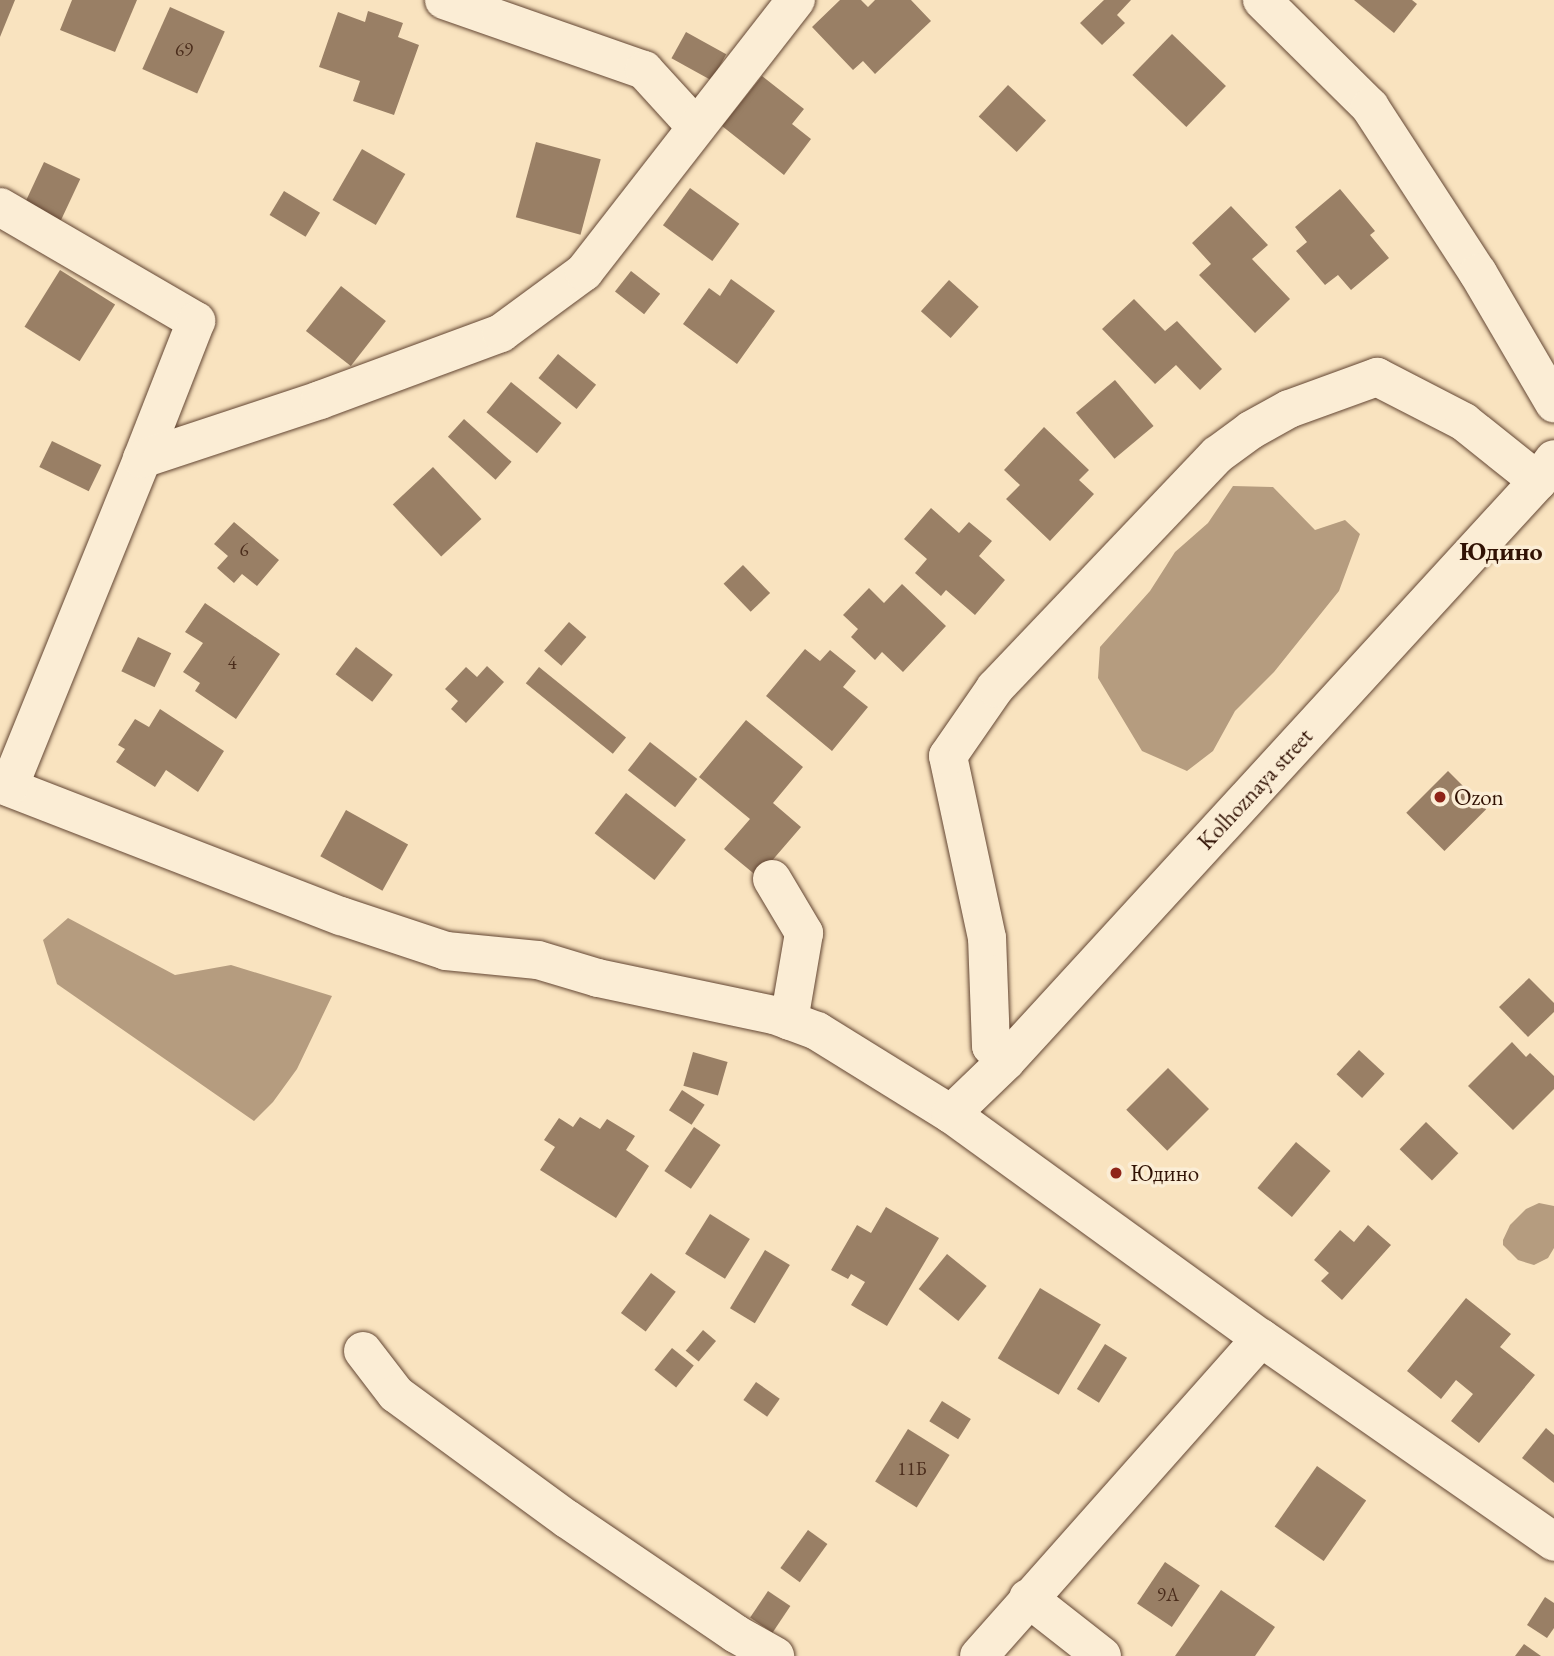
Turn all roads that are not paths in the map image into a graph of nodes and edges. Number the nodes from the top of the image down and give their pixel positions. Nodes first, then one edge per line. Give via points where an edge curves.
1 (444, 0) edge
2 (796, 0) edge
3 (1262, 0) edge
4 (696, 127) junction
5 (0, 207) edge
6 (1554, 403) edge
7 (142, 459) junction
8 (1546, 470) edge
9 (5, 786) edge
10 (772, 879) dead end
11 (789, 1021) junction
12 (1006, 1061) junction
13 (951, 1114) junction
14 (1261, 1338) junction
15 (363, 1352) dead end
16 (1554, 1542) edge
17 (1028, 1598) junction
18 (775, 1656) edge
19 (979, 1656) edge
20 (1102, 1656) edge

1 - 4 street via 645,70
2 - 4 street
3 - 6 street via 1370,107 1478,273
4 - 7 street via 584,272 500,333
5 - 7 street via 196,321
7 - 9 street
8 - 12 street, Kolhoznaya street
8 - 12 street via 1377,377 1289,409 1217,455 995,688 948,756 987,939 991,1046
9 - 11 street via 341,916 446,951 538,960
10 - 11 street via 804,933
11 - 13 street via 859,1054
12 - 13 street, Kolhoznaya street
13 - 14 street
14 - 16 street
14 - 17 street
15 - 18 street via 396,1394 568,1519
17 - 19 street
17 - 20 street

